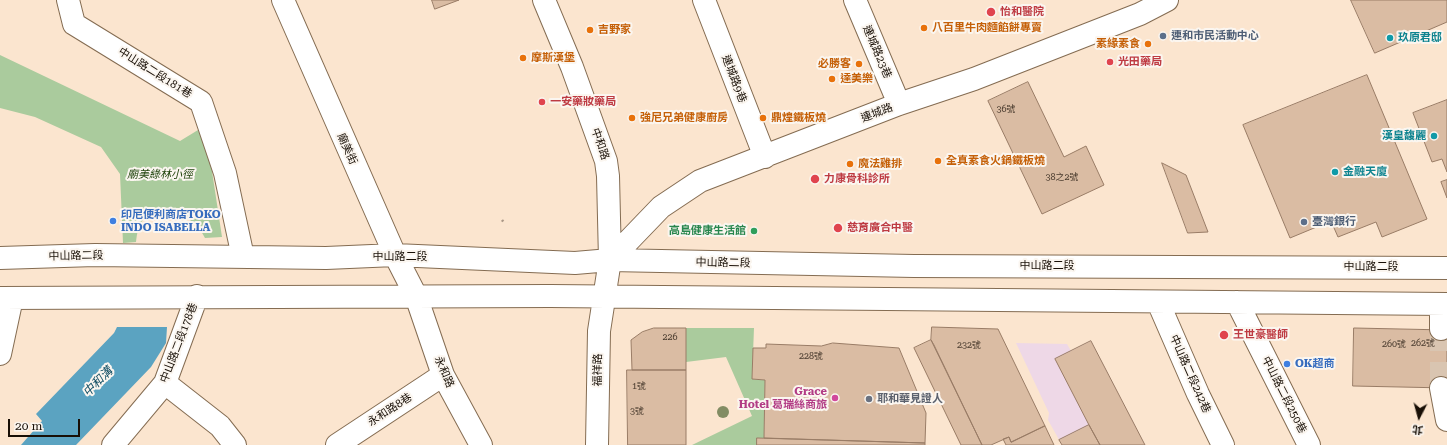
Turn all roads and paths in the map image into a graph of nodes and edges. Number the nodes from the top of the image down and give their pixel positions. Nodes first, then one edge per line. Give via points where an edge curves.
1 (68, 0) edge
2 (282, 0) edge
3 (544, 0) edge
4 (704, 0) edge
5 (855, 0) edge
6 (1167, 0) edge
7 (1138, 7) edge
8 (899, 104) junction
9 (765, 157) junction
10 (502, 220) dead end
11 (505, 224) dead end
12 (395, 255) junction
13 (243, 257) junction
14 (0, 258) edge
15 (610, 260) junction
16 (1447, 268) edge
17 (197, 296) junction
18 (416, 296) junction
19 (603, 296) junction
20 (6, 298) edge
21 (1158, 302) junction
22 (1237, 302) junction
23 (1444, 304) edge
24 (1440, 329) tunnel mouth
25 (0, 354) edge
26 (443, 375) junction
27 (165, 384) junction
28 (1441, 388) tunnel mouth
29 (1447, 420) edge
30 (113, 445) edge
31 (235, 445) edge
32 (337, 445) edge
33 (481, 445) edge
34 (597, 445) edge
35 (1223, 445) edge
36 (1309, 445) edge

1 - 13 street, 中山路二段181巷 via 74,24 201,102 226,173
2 - 12 street, 廟美街
3 - 15 street, 中和路 via 606,160
4 - 9 street, 連城路9巷
5 - 8 street, 連城路23巷
6 - 7 street, 連城路
7 - 8 street, 連城路 via 974,79
8 - 9 street, 連城路
9 - 15 street, 連城路 via 700,181 660,207
10 - 11 path
12 - 13 street, 中山路二段 via 326,258
12 - 15 street, 中山路二段 via 575,263
12 - 18 street, 廟美街
13 - 14 street, 中山路二段 via 95,255
15 - 16 street, 中山路二段 via 914,266
15 - 19 street, 中和路
17 - 18 street
17 - 20 street
17 - 27 street, 中山路二段178巷
18 - 19 street
18 - 26 street, 永和路
19 - 21 street
19 - 34 street, 福祥路 via 598,331
20 - 25 street
21 - 22 street
21 - 35 street, 中山路二段242巷
22 - 23 street
22 - 36 street, 中山路二段250巷
23 - 24 street
26 - 32 street, 永和路8巷
26 - 33 street, 永和路
27 - 30 street, 中山路二段178巷
27 - 31 street via 220,426
28 - 29 street

